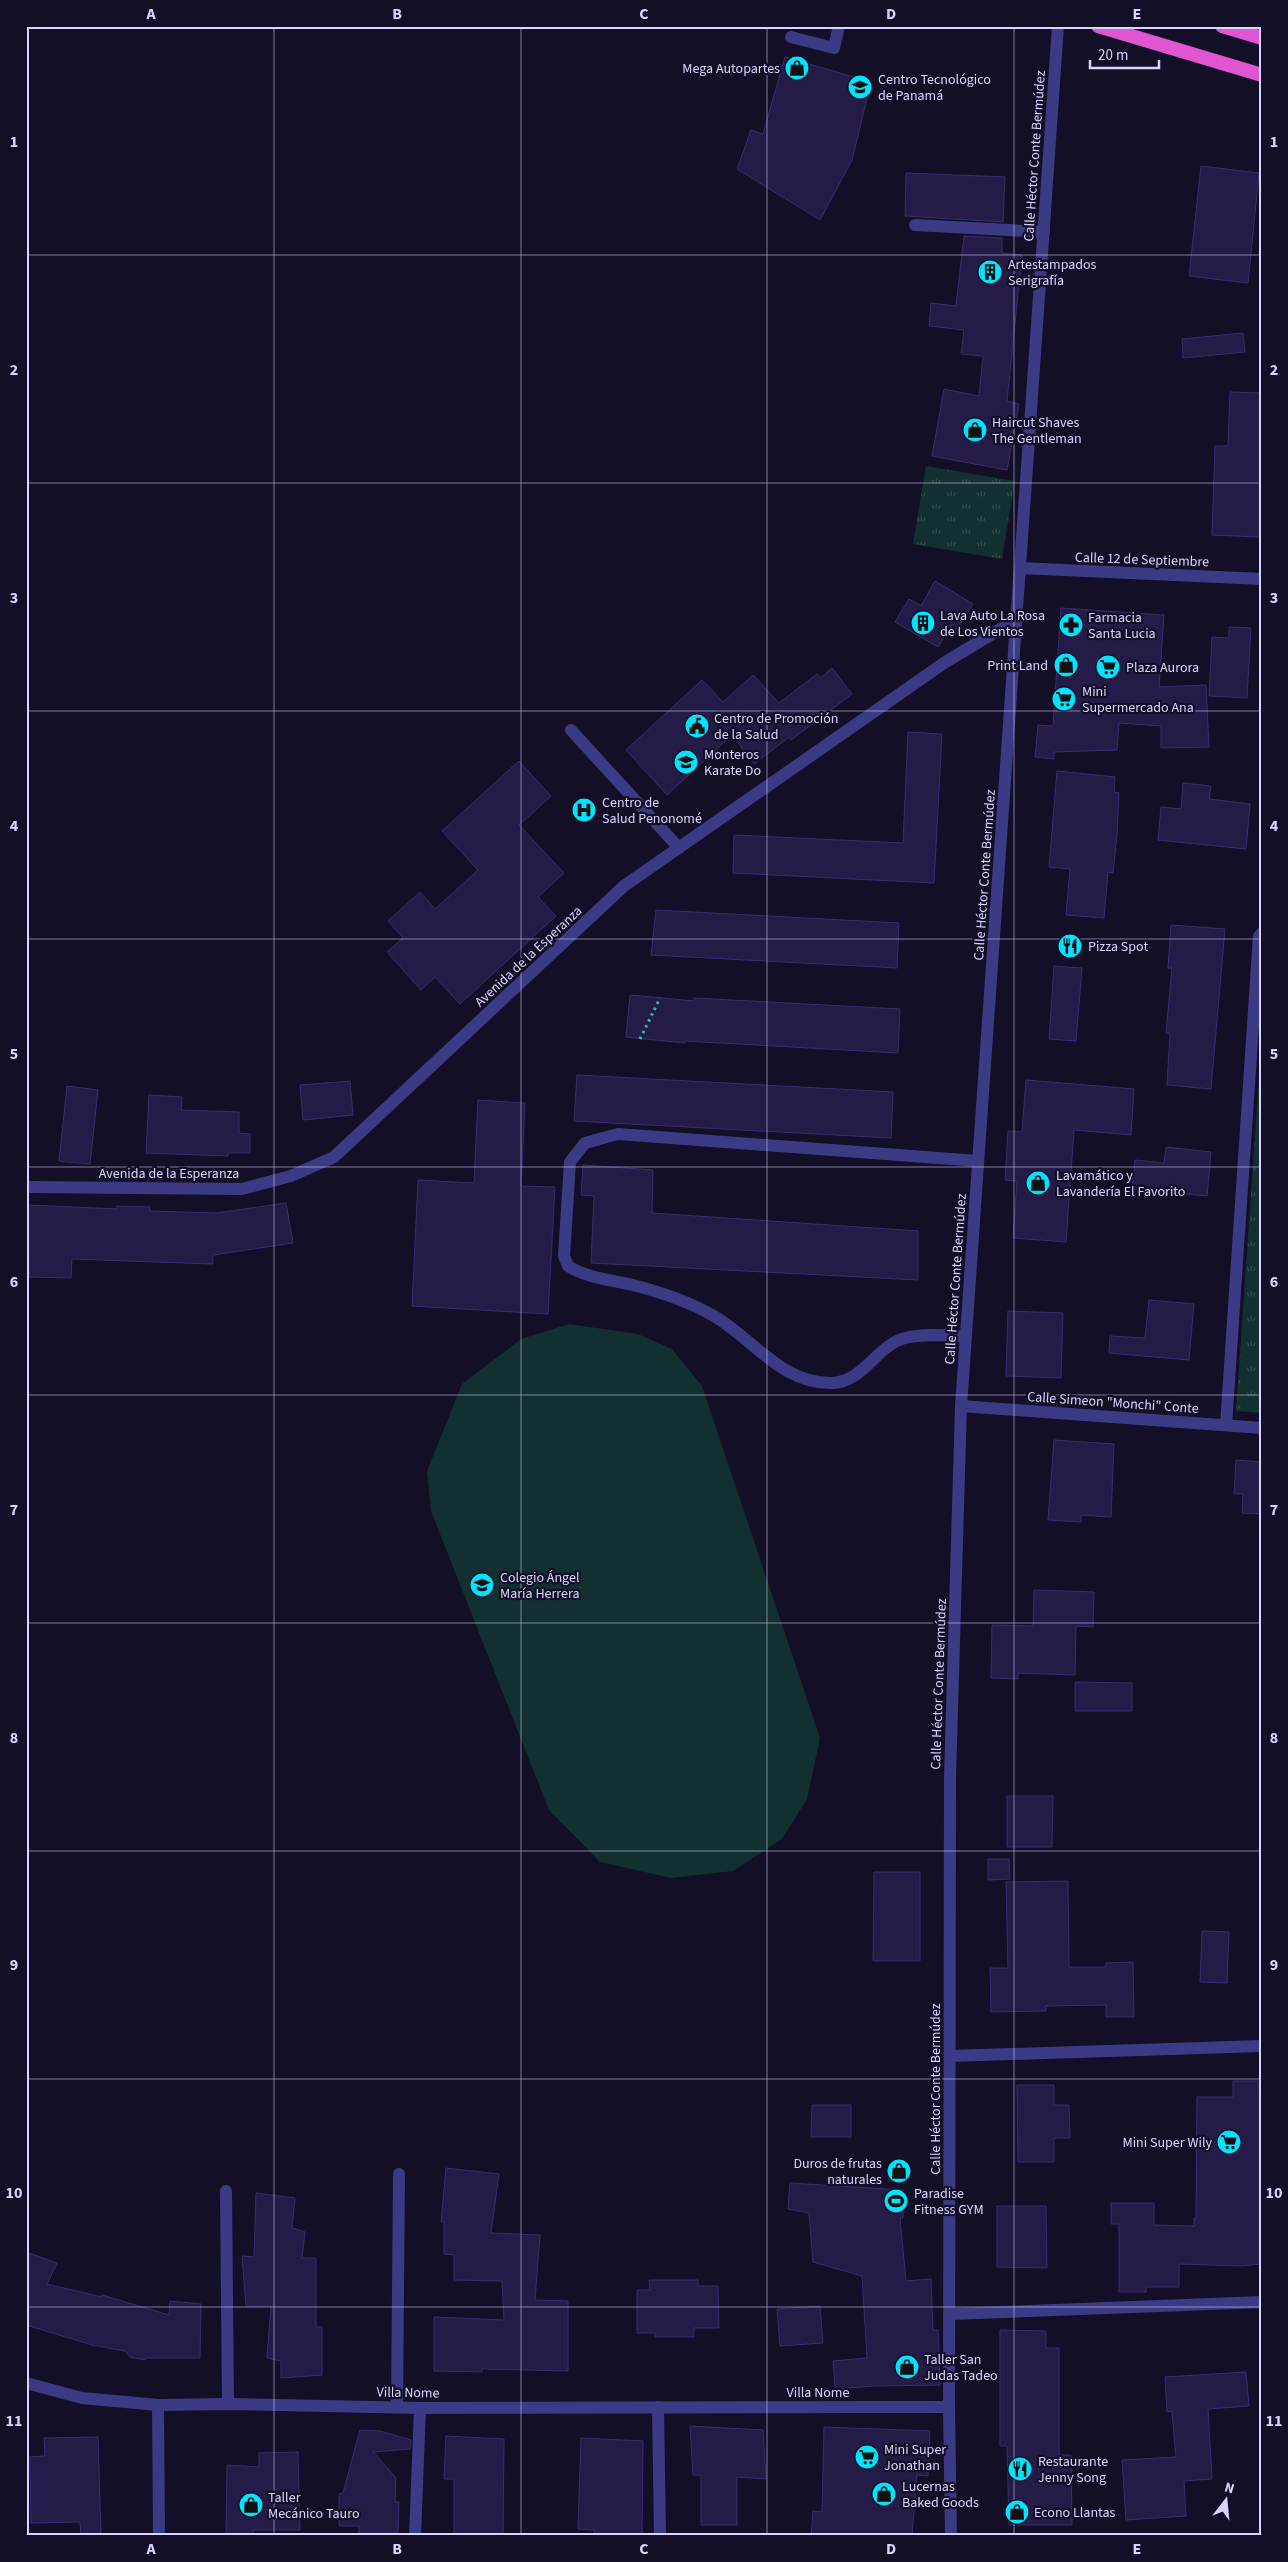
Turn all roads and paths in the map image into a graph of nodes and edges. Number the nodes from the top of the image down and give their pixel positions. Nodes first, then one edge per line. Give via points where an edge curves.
1 (839, 26) edge
2 (1058, 26) edge
3 (1098, 26) edge
4 (1222, 26) edge
5 (1112, 29) edge
6 (791, 37) dead end
7 (1262, 38) edge
8 (1262, 75) edge
9 (914, 225) dead end
10 (1044, 232) junction
11 (1020, 568) junction
12 (1262, 579) edge
13 (1017, 619) junction
14 (571, 730) dead end
15 (679, 848) junction
16 (1262, 933) edge
17 (660, 998) dead end
18 (640, 1039) dead end
19 (978, 1160) junction
20 (26, 1187) edge
21 (966, 1336) junction
22 (962, 1406) junction
23 (1226, 1425) junction
24 (1262, 1428) edge
25 (1262, 2046) edge
26 (950, 2056) junction
27 (399, 2174) dead end
28 (226, 2191) dead end
29 (1262, 2302) edge
30 (950, 2314) junction
31 (26, 2383) edge
32 (228, 2404) junction
33 (158, 2405) junction
34 (397, 2407) junction
35 (658, 2407) junction
36 (949, 2407) junction
37 (420, 2408) junction
38 (159, 2536) edge
39 (415, 2536) edge
40 (660, 2536) edge
41 (951, 2536) edge

1 - 6 street via 834,48
2 - 10 street, Calle Héctor Conte Bermúdez
3 - 5 highway
4 - 7 highway
5 - 8 highway
9 - 10 street
10 - 11 street, Calle Héctor Conte Bermúdez
11 - 12 street, Calle 12 de Septiembre
11 - 13 street, Calle Héctor Conte Bermúdez
13 - 15 street, Avenida de la Esperanza via 944,663
13 - 19 street, Calle Héctor Conte Bermúdez
14 - 15 street
15 - 20 street, Avenida de la Esperanza via 624,886 334,1158 291,1176 242,1189
16 - 23 street via 1259,936
17 - 18 path
19 - 21 street, Calle Héctor Conte Bermúdez
19 - 21 street via 618,1134 585,1143 570,1162 564,1256 568,1266 576,1271 668,1295 713,1315 760,1354 794,1374 813,1381 833,1383 861,1371 905,1338
21 - 22 street, Calle Héctor Conte Bermúdez
22 - 23 street, Calle Simeon "Monchi" Conte
22 - 26 street, Calle Héctor Conte Bermúdez via 950,1777
23 - 24 street, Calle Simeon "Monchi" Conte
25 - 26 street
26 - 30 street, Calle Héctor Conte Bermúdez
27 - 34 street
28 - 32 street
29 - 30 street
30 - 36 street, Calle Héctor Conte Bermúdez
31 - 33 street, Villa Nome via 82,2398
32 - 33 street, Villa Nome
32 - 34 street, Villa Nome
33 - 38 street
34 - 37 street, Villa Nome
35 - 36 street, Villa Nome
35 - 37 street, Villa Nome
35 - 40 street
36 - 41 street, Calle Héctor Conte Bermúdez
37 - 39 street

